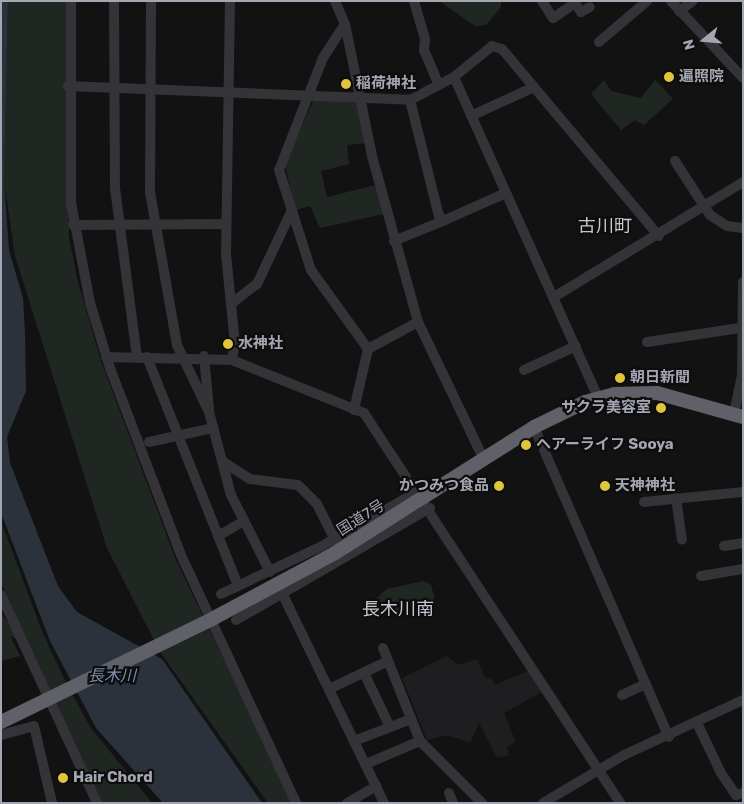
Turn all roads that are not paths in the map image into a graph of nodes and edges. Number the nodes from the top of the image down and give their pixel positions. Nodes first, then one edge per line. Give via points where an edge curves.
1 (71, 1) edge
2 (114, 1) edge
3 (151, 1) edge
4 (230, 1) edge
5 (335, 1) edge
6 (414, 1) edge
7 (542, 1) edge
8 (647, 1) edge
9 (671, 1) edge
10 (693, 1) edge
11 (590, 7) dead end
12 (679, 11) junction
13 (345, 24) junction
14 (599, 42) dead end
15 (454, 77) junction
16 (743, 78) edge
17 (439, 85) junction
18 (68, 86) junction
19 (114, 86) junction
20 (534, 87) junction
21 (148, 88) junction
22 (229, 92) junction
23 (311, 96) junction
24 (410, 100) junction
25 (362, 101) junction
26 (471, 116) junction
27 (675, 161) dead end
28 (743, 182) edge
29 (506, 193) junction
30 (706, 206) junction
31 (292, 210) junction
32 (445, 220) junction
33 (156, 223) junction
34 (226, 224) junction
35 (73, 225) junction
36 (119, 225) junction
37 (743, 228) edge
38 (659, 236) junction
39 (394, 240) junction
40 (743, 282) edge
41 (554, 297) junction
42 (231, 304) junction
43 (418, 322) junction
44 (740, 328) junction
45 (647, 342) dead end
46 (576, 346) junction
47 (368, 349) junction
48 (106, 356) junction
49 (180, 356) junction
50 (204, 356) junction
51 (142, 357) junction
52 (232, 360) junction
53 (524, 370) dead end
54 (598, 398) junction
55 (354, 410) junction
56 (209, 412) junction
57 (738, 415) edge
58 (534, 427) junction
59 (213, 428) junction
60 (179, 436) junction
61 (149, 442) dead end
62 (222, 460) junction
63 (484, 460) junction
64 (743, 492) edge
65 (676, 498) junction
66 (424, 499) junction
67 (644, 502) dead end
68 (244, 521) junction
69 (218, 536) junction
70 (335, 540) junction
71 (682, 540) dead end
72 (743, 543) edge
73 (724, 546) dead end
74 (743, 569) edge
75 (270, 572) junction
76 (701, 576) dead end
77 (238, 586) junction
78 (221, 594) dead end
79 (1, 595) edge
80 (283, 595) junction
81 (236, 620) dead end
82 (205, 622) junction
83 (383, 648) dead end
84 (388, 661) junction
85 (364, 672) junction
86 (646, 684) junction
87 (329, 689) junction
88 (622, 695) dead end
89 (54, 697) junction
90 (743, 700) edge
91 (411, 719) junction
92 (1, 722) edge
93 (698, 725) junction
94 (390, 727) junction
95 (1, 735) edge
96 (670, 736) junction
97 (354, 741) junction
98 (420, 741) junction
99 (366, 764) junction
100 (598, 770) junction
101 (376, 786) junction
102 (743, 793) edge
103 (52, 803) edge
104 (97, 803) edge
105 (296, 803) edge
106 (347, 803) edge
107 (384, 803) edge
108 (482, 803) edge
109 (543, 803) edge
110 (620, 803) edge

1 - 18 street
2 - 19 street
3 - 21 street
4 - 22 street
5 - 13 street
6 - 17 street via 426,39 424,50
7 - 11 street via 553,18 575,3 581,12
8 - 14 street
9 - 12 street
10 - 12 street
12 - 16 street
13 - 23 street via 323,58
13 - 25 street
15 - 17 street
15 - 20 street via 492,46 502,49
15 - 26 street
17 - 24 street
18 - 19 street
18 - 35 street
19 - 21 street
19 - 36 street
20 - 26 street
20 - 38 street
21 - 22 street
21 - 33 street via 150,192
22 - 23 street
22 - 34 street
23 - 25 street
23 - 31 street via 279,170
24 - 25 street
24 - 32 street via 439,216
25 - 39 street
26 - 29 street
27 - 30 street
28 - 30 street
29 - 32 street
29 - 41 street
30 - 37 street via 727,226
30 - 38 street
31 - 42 street via 257,284
31 - 47 street via 311,270
32 - 39 street
33 - 34 street
33 - 36 street
33 - 49 street
34 - 42 street
35 - 36 street
35 - 48 street
36 - 51 street
38 - 41 street
39 - 43 street
40 - 44 street
41 - 46 street
42 - 52 street
43 - 47 street
43 - 63 street
44 - 45 street
44 - 57 street via 742,376
46 - 53 street
46 - 54 street
47 - 55 street
48 - 51 street
48 - 82 street
49 - 50 street
49 - 51 street
49 - 56 street
50 - 52 street
50 - 56 street
51 - 60 street
52 - 55 street
54 - 57 highway, 国道7号 via 633,392 678,395
54 - 58 highway, 国道7号
55 - 66 street via 374,423
56 - 59 street
58 - 63 highway, 国道7号
58 - 86 street
59 - 60 street
59 - 62 street
60 - 61 street
60 - 69 street
62 - 68 street via 231,495
62 - 70 street via 250,479 298,485 317,504
63 - 66 highway, 国道7号
64 - 65 street
65 - 67 street
65 - 71 street
66 - 70 street
66 - 80 street
66 - 82 highway, 国道7号
66 - 100 street
68 - 69 street
68 - 75 street
69 - 77 street
70 - 75 street
72 - 73 street
74 - 76 street
75 - 77 street
77 - 78 street
79 - 89 street
80 - 81 street
80 - 87 street
82 - 89 highway, 国道7号
82 - 105 street
83 - 84 street
84 - 85 street
84 - 91 street
85 - 87 street
85 - 94 street
86 - 88 street
86 - 96 street
87 - 97 street
89 - 92 highway, 国道7号
89 - 104 street
90 - 93 street
91 - 94 street
91 - 98 street
93 - 96 street
93 - 102 street via 721,773 736,795
94 - 97 street
95 - 103 street via 34,726
96 - 100 street
97 - 99 street
98 - 99 street
98 - 108 street
99 - 101 street
100 - 109 street
100 - 110 street
101 - 106 street
101 - 107 street

